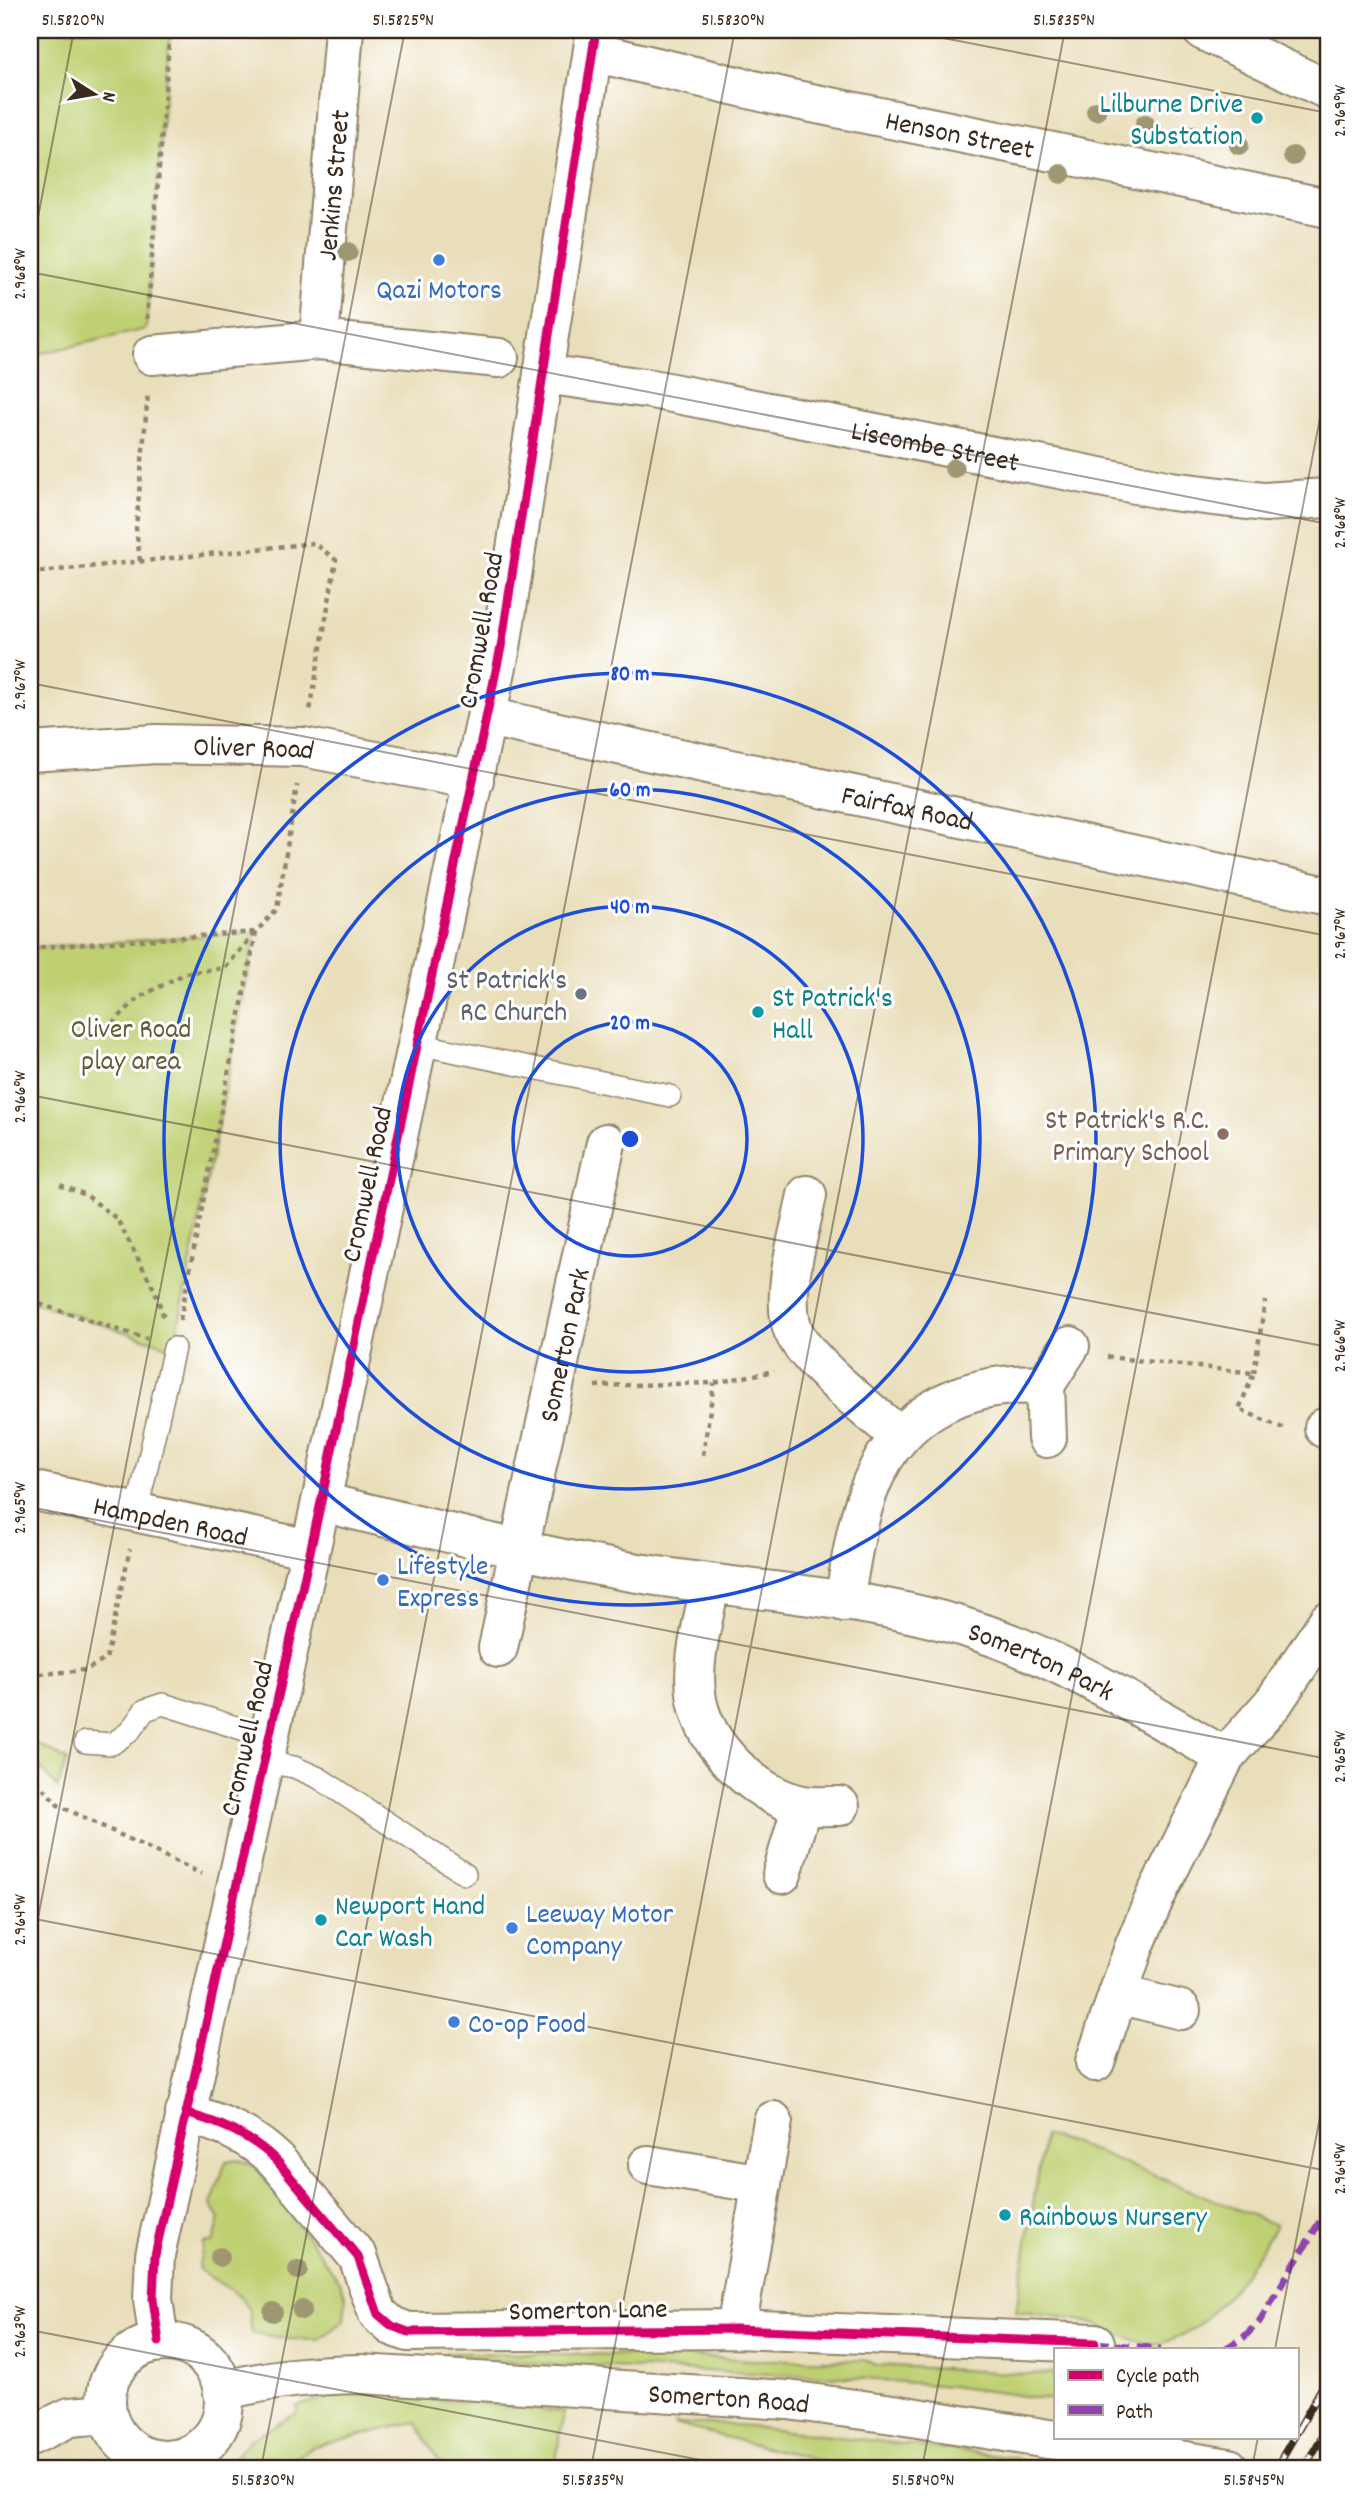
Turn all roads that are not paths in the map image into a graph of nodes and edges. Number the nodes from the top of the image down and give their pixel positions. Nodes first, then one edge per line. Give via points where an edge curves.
1 (344, 30) edge
2 (1202, 30) edge
3 (594, 41) edge
4 (1328, 90) edge
5 (1328, 208) edge
6 (319, 340) junction
7 (152, 355) road end
8 (499, 358) dead end
9 (543, 374) junction
10 (1328, 498) edge
11 (487, 717) junction
12 (30, 752) edge
13 (474, 780) junction
14 (1328, 896) edge
15 (418, 1044) junction
16 (670, 1096) dead end
17 (607, 1143) dead end
18 (807, 1195) dead end
19 (174, 1348) road end
20 (1068, 1349) road end
21 (1045, 1385) junction
22 (900, 1437) junction
23 (1047, 1438) dead end
24 (30, 1490) edge
25 (321, 1502) junction
26 (137, 1511) junction
27 (310, 1549) junction
28 (519, 1549) junction
29 (710, 1584) junction
30 (844, 1602) junction
31 (1328, 1621) edge
32 (498, 1648) dead end
33 (85, 1742) dead end
34 (266, 1750) junction
35 (1225, 1757) junction
36 (802, 1805) junction
37 (840, 1807) dead end
38 (465, 1874) dead end
39 (782, 1874) dead end
40 (1118, 1994) junction
41 (1181, 2010) dead end
42 (1095, 2062) dead end
43 (185, 2113) junction
44 (773, 2121) dead end
45 (648, 2165) dead end
46 (762, 2183) junction
47 (736, 2329) junction
48 (159, 2342) junction
49 (1095, 2343) dead end
50 (223, 2391) junction
51 (107, 2414) junction
52 (30, 2436) edge
53 (189, 2461) edge
54 (1229, 2468) edge

1 - 6 street, Jenkins Street
2 - 4 street
3 - 5 street, Henson Street via 787,98
3 - 9 street, Cromwell Road
6 - 7 street
6 - 8 street
9 - 10 street, Liscombe Street via 652,389 1171,491 1264,502
9 - 11 street, Cromwell Road
11 - 13 street, Cromwell Road
11 - 14 street, Fairfax Road
12 - 13 street, Oliver Road via 157,744 303,747
13 - 15 street, Cromwell Road
15 - 16 lane
15 - 25 street, Cromwell Road
17 - 28 street, Somerton Park
18 - 22 street via 790,1282 792,1327 816,1362
19 - 26 lane
20 - 21 street
21 - 22 street via 1001,1384 960,1396 920,1417
21 - 23 street
22 - 30 street via 865,1501
24 - 26 street, Hampden Road
25 - 27 street, Cromwell Road
25 - 28 street, Somerton Park
26 - 27 street, Hampden Road
27 - 34 street, Cromwell Road
28 - 29 street, Somerton Park
28 - 32 street, Somerton Park
29 - 30 street, Somerton Park
29 - 36 street via 696,1679 703,1718 740,1771 769,1791
30 - 35 street, Somerton Park via 918,1615 1002,1640 1075,1674
31 - 35 street via 1274,1702
33 - 34 lane via 112,1744 129,1732 145,1710 163,1704
34 - 38 lane via 319,1778
34 - 43 street, Cromwell Road
35 - 40 street via 1155,1897
36 - 37 street
36 - 39 street
40 - 41 street
40 - 42 street
43 - 47 street, Somerton Lane via 228,2126 277,2161 358,2257 378,2314 399,2329 432,2333
43 - 48 street, Cromwell Road via 155,2255 152,2299
44 - 46 street
45 - 46 street
46 - 47 street
47 - 49 street, Somerton Lane
48 - 50 street via 194,2349 208,2360
48 - 51 street via 124,2358 106,2394
50 - 53 street via 217,2428
50 - 54 street, Somerton Road via 259,2381 361,2374 788,2400
51 - 52 street via 69,2417
51 - 53 street via 124,2444 139,2454

